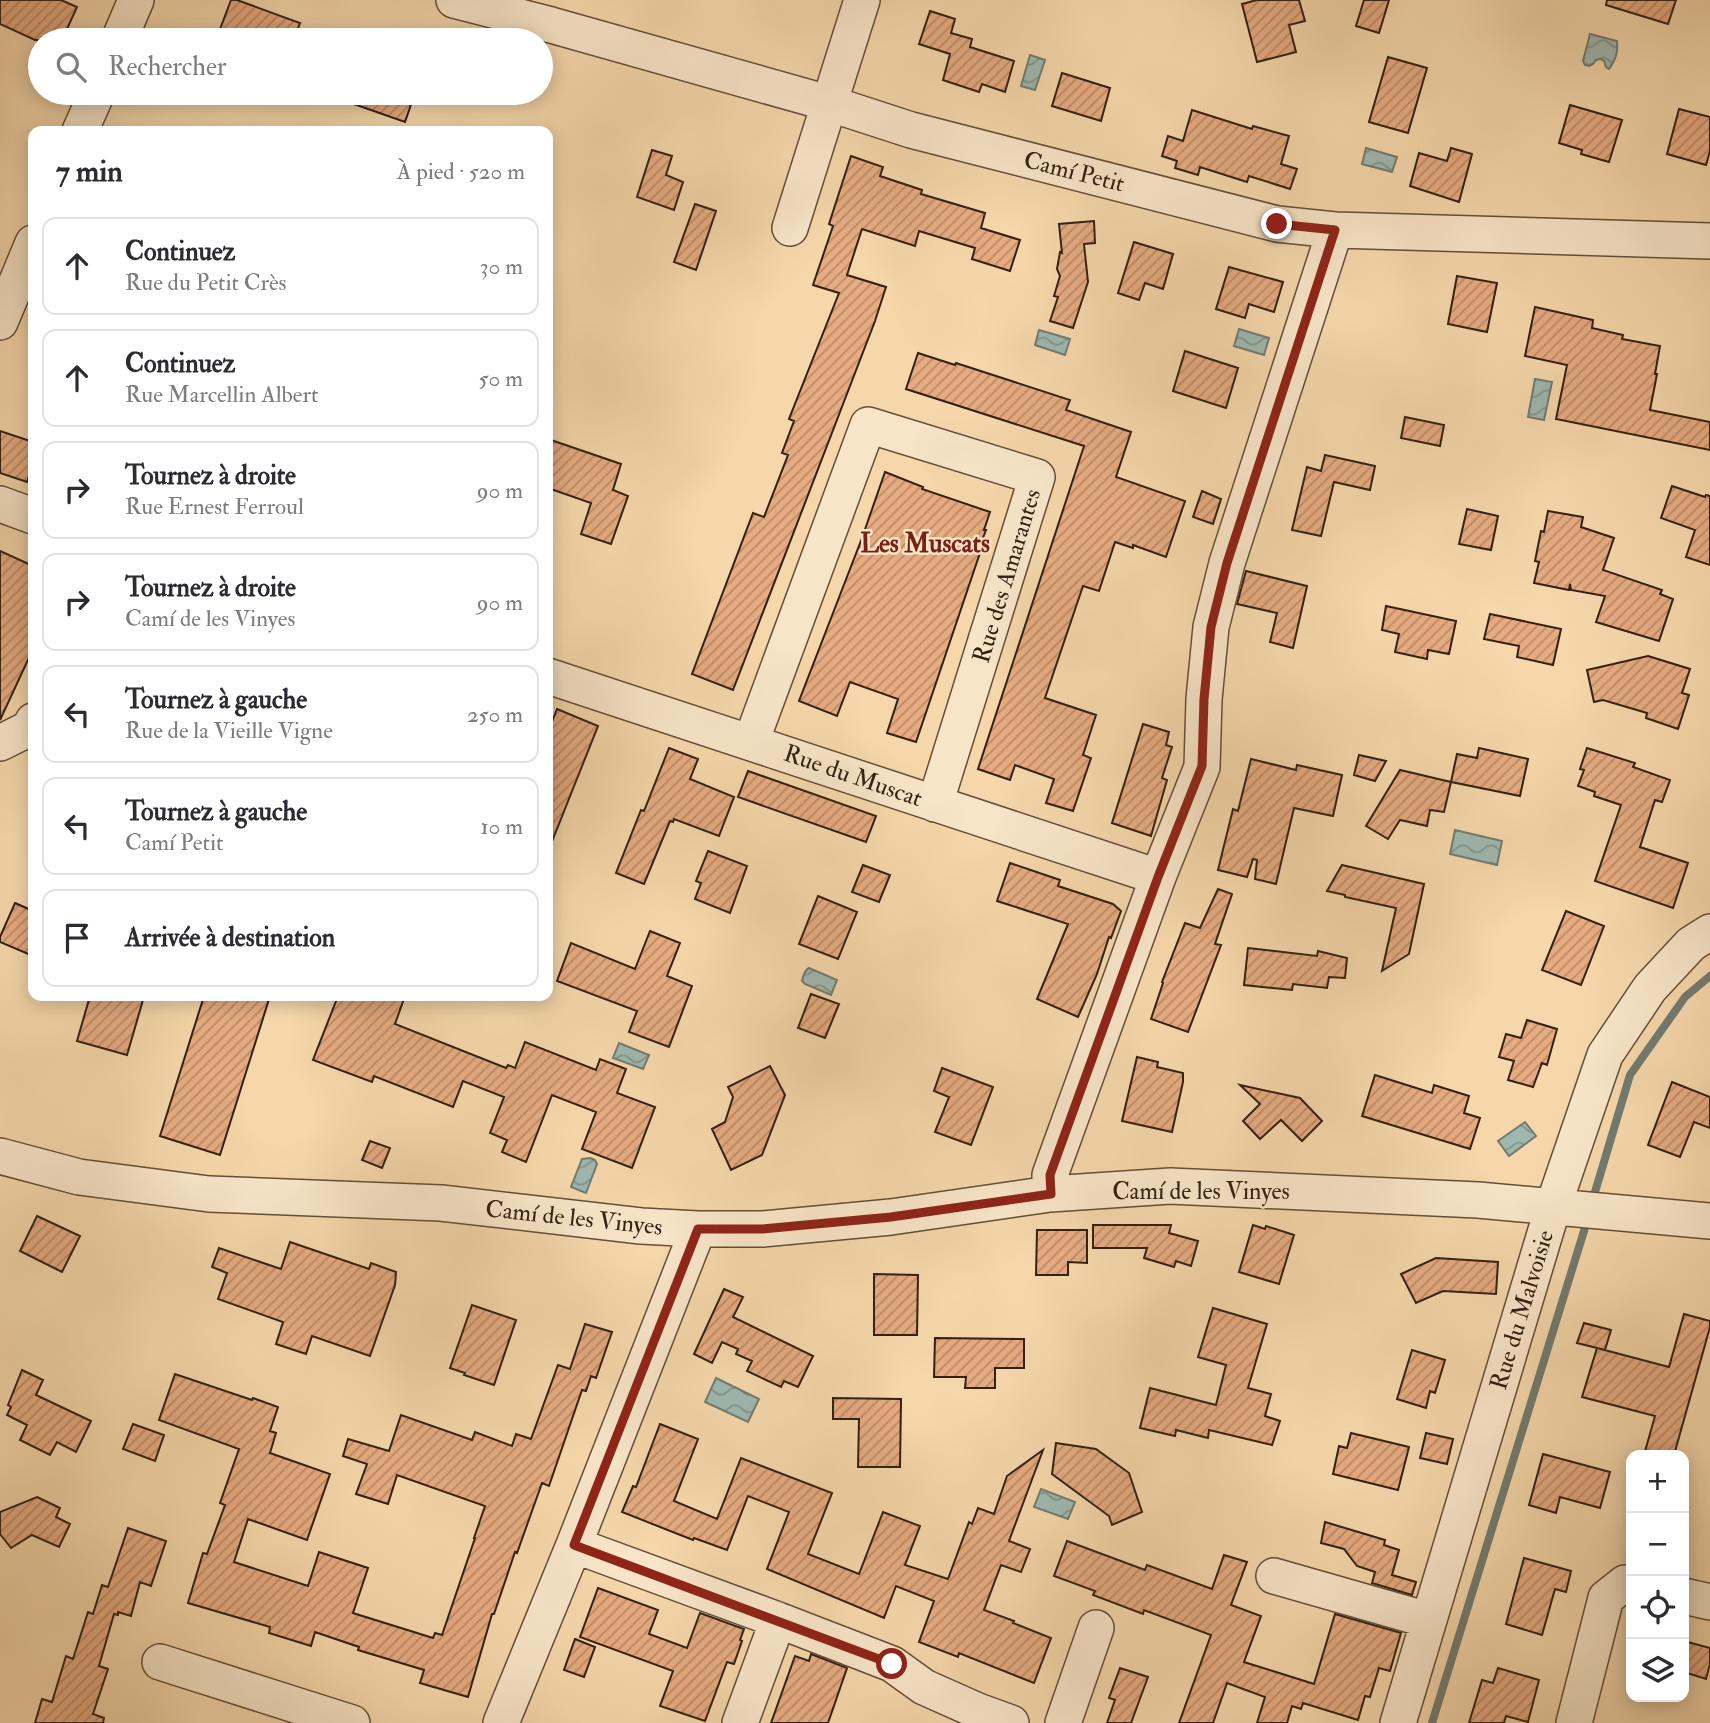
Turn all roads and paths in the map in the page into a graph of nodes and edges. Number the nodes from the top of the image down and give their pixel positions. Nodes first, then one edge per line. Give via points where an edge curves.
1 (136, 0) edge
2 (862, 0) edge
3 (467, 2) edge
4 (124, 28) edge
5 (828, 103) junction
6 (92, 105) edge
7 (82, 126) edge
8 (790, 228) dead end
9 (1335, 230) junction
10 (1710, 241) edge
11 (28, 255) edge
12 (0, 321) edge
13 (0, 504) edge
14 (28, 514) edge
15 (553, 678) edge
16 (28, 729) edge
17 (751, 742) junction
18 (0, 743) edge
19 (935, 804) junction
20 (1158, 877) junction
21 (1710, 932) edge
22 (0, 1156) edge
23 (1051, 1194) junction
24 (1575, 1209) junction
25 (1710, 1222) edge
26 (698, 1229) junction
27 (574, 1545) junction
28 (1274, 1576) dead end
29 (1626, 1583) edge
30 (1689, 1598) edge
31 (1710, 1602) edge
32 (778, 1620) junction
33 (1428, 1620) junction
34 (1096, 1628) dead end
35 (160, 1662) dead end
36 (975, 1717) edge
37 (352, 1723) edge
38 (501, 1723) edge
39 (740, 1723) edge
40 (1011, 1723) edge
41 (1063, 1723) edge
42 (1398, 1723) edge
43 (1574, 1723) edge

1 - 4 street
2 - 5 street
3 - 5 street, Camí Petit
5 - 8 street
5 - 9 street, Camí Petit via 911,130 1277,224
6 - 7 street
9 - 10 street, Camí Petit
9 - 20 street via 1227,563 1211,627 1202,766
11 - 12 street
13 - 14 street
15 - 17 street, Rue du Muscat
16 - 18 street
17 - 19 street, Rue du Muscat
17 - 19 street, Rue des Amarantes via 868,425 1037,477
19 - 20 street, Rue du Muscat
20 - 23 street via 1050,1175
21 - 24 street, Rue du Malvoisie via 1691,944 1650,988 1605,1055
22 - 26 street, Camí de les Vinyes via 79,1177 209,1194 440,1203
23 - 24 street, Camí de les Vinyes via 1170,1186 1469,1199
23 - 26 street, Camí de les Vinyes via 891,1217 762,1229
24 - 25 street, Camí de les Vinyes
24 - 33 street, Rue du Malvoisie
26 - 27 street
27 - 32 street
27 - 38 street
28 - 33 street
29 - 43 street via 1606,1598
30 - 31 street
32 - 36 street via 892,1664
32 - 39 street
33 - 42 street, Rue du Malvoisie
34 - 41 street
35 - 37 street
36 - 40 street

